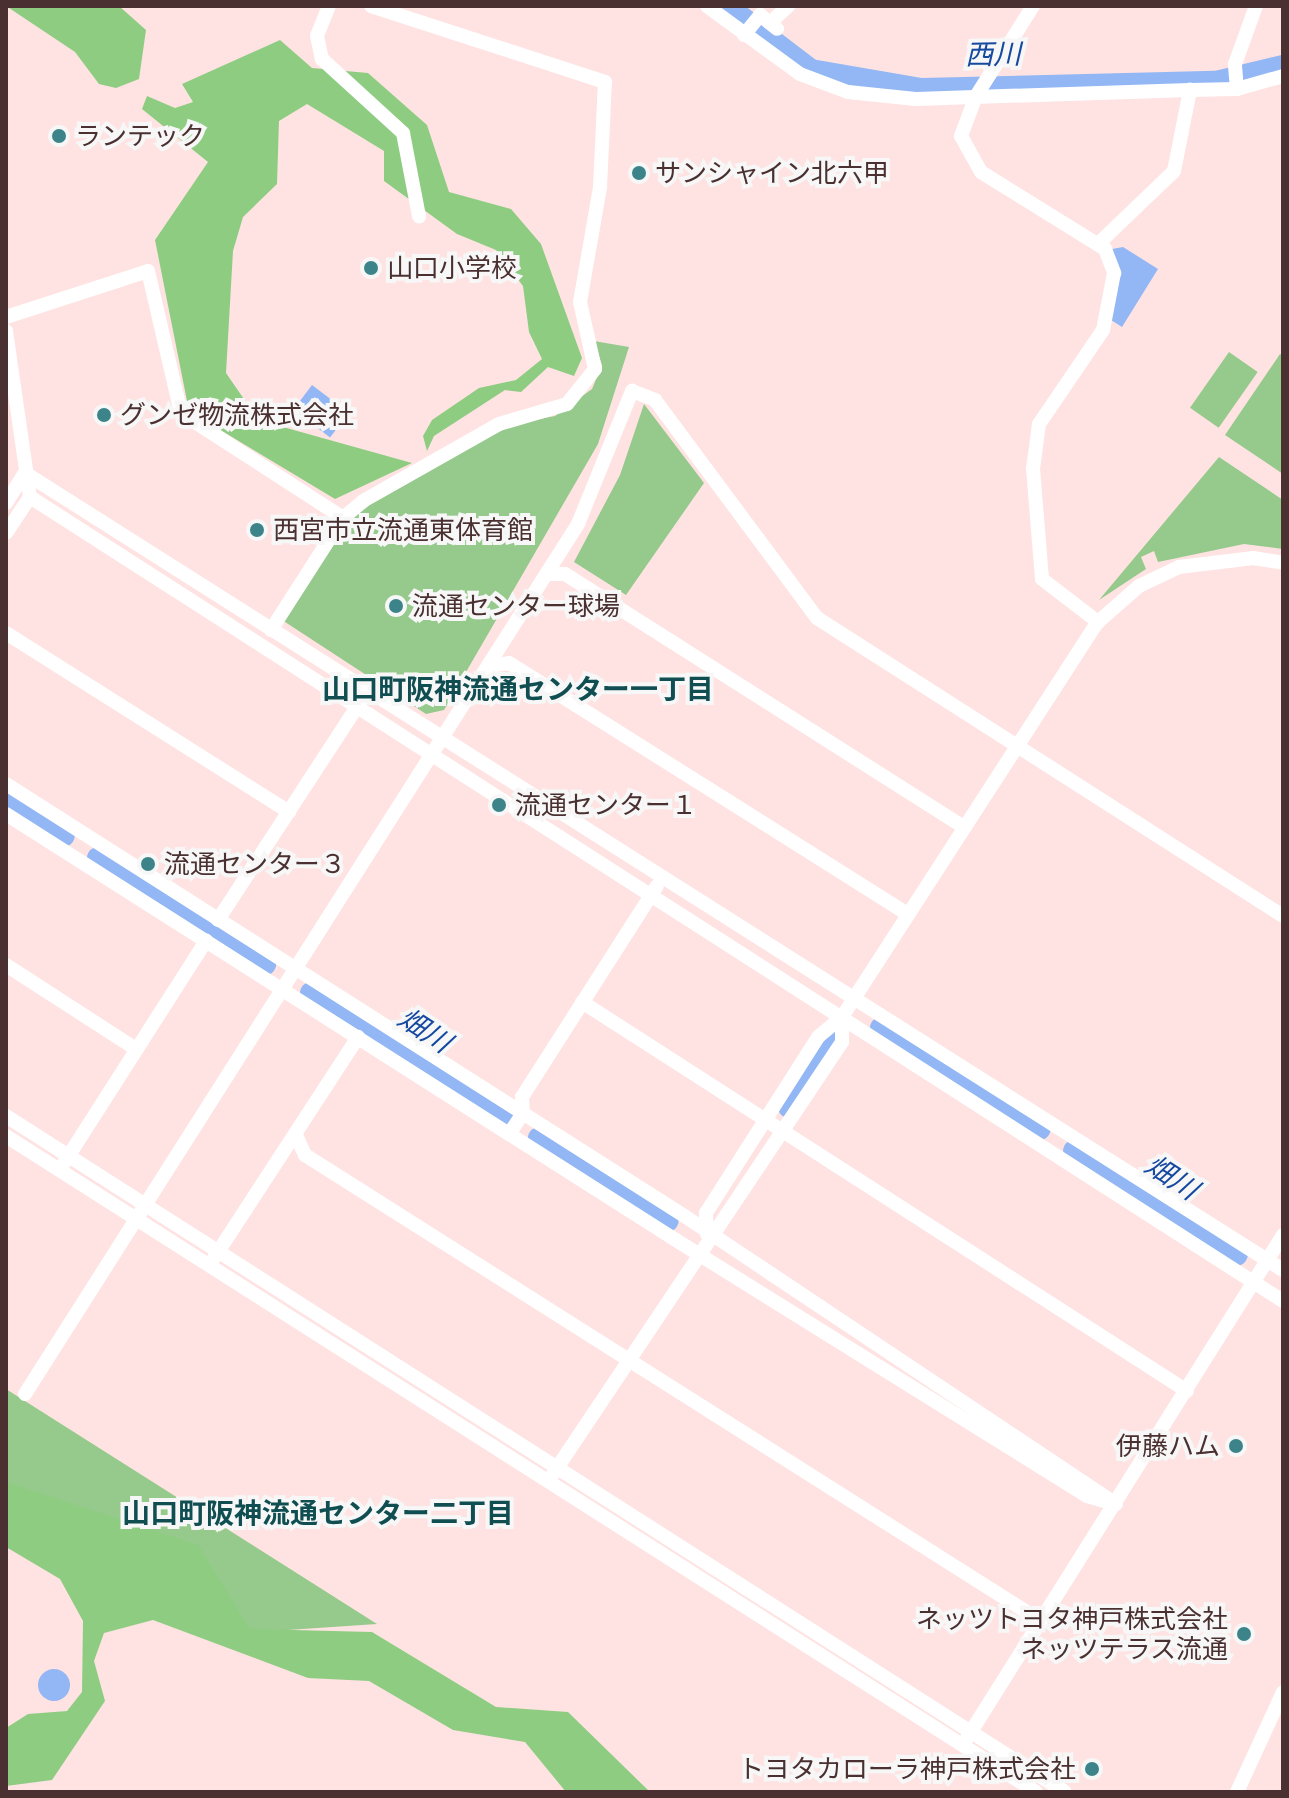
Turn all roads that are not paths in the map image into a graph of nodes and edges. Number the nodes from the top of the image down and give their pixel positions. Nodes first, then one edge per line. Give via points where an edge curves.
1 (329, 6) edge
2 (371, 6) edge
3 (707, 6) edge
4 (788, 6) edge
5 (1033, 6) edge
6 (1256, 6) edge
7 (762, 18) edge
8 (745, 33) junction
9 (1283, 76) edge
10 (1237, 89) junction
11 (1190, 90) junction
12 (978, 94) junction
13 (419, 216) dead end
14 (1098, 244) junction
15 (6, 317) edge
16 (6, 331) edge
17 (25, 473) junction
18 (30, 497) junction
19 (6, 503) edge
20 (343, 518) junction
21 (6, 533) edge
22 (1283, 563) edge
23 (547, 574) junction
24 (1098, 622) junction
25 (271, 630) junction
26 (6, 633) edge
27 (488, 666) junction
28 (367, 692) junction
29 (357, 705) junction
30 (442, 738) junction
31 (1016, 746) junction
32 (433, 753) junction
33 (6, 784) edge
34 (289, 812) junction
35 (6, 814) edge
36 (964, 827) junction
37 (86, 835) junction
38 (72, 856) junction
39 (662, 879) junction
40 (652, 893) junction
41 (908, 914) junction
42 (1283, 916) edge
43 (218, 920) junction
44 (206, 941) junction
45 (6, 965) edge
46 (295, 968) junction
47 (282, 989) junction
48 (854, 999) junction
49 (582, 1002) junction
50 (842, 1017) junction
51 (358, 1037) junction
52 (136, 1049) junction
53 (523, 1113) junction
54 (6, 1116) edge
55 (767, 1118) junction
56 (1063, 1129) junction
57 (782, 1133) junction
58 (509, 1134) junction
59 (296, 1135) junction
60 (6, 1136) edge
61 (1048, 1151) junction
62 (69, 1156) junction
63 (60, 1170) junction
64 (146, 1205) junction
65 (137, 1219) junction
66 (707, 1234) junction
67 (1283, 1235) edge
68 (218, 1251) junction
69 (695, 1251) junction
70 (1268, 1261) junction
71 (210, 1265) junction
72 (1283, 1270) edge
73 (1255, 1283) junction
74 (1283, 1301) edge
75 (843, 1331) junction
76 (626, 1359) junction
77 (1187, 1391) junction
78 (25, 1394) dead end
79 (557, 1467) junction
80 (548, 1481) junction
81 (1116, 1504) junction
82 (1041, 1621) junction
83 (1283, 1692) edge
84 (966, 1738) junction
85 (1036, 1792) edge
86 (1065, 1792) edge
87 (1237, 1792) edge

1 - 13 street via 317,36 322,59 403,133
2 - 20 street via 605,82 600,187 580,302 595,369 567,404 499,424
3 - 8 street
4 - 7 street
5 - 12 street
6 - 10 street via 1235,64
7 - 8 street
8 - 12 street via 800,74 848,92
9 - 10 street
10 - 11 street
11 - 12 street
11 - 14 street via 1174,171
12 - 14 street via 961,136 981,172
14 - 24 street via 1114,273 1111,303 1103,330 1039,424 1033,469 1042,579
15 - 20 street via 148,271 181,413
16 - 17 street
17 - 18 street
17 - 19 street
17 - 25 street
18 - 21 street
18 - 29 street
20 - 25 street
22 - 24 street via 1253,558 1179,567 1139,586
23 - 27 street
23 - 31 street via 603,476 632,391 666,415 817,618
23 - 36 street via 565,574
24 - 31 street
25 - 28 street
26 - 34 street
27 - 30 street
27 - 41 street via 509,663
28 - 29 street
28 - 30 street
29 - 32 street
29 - 34 street
30 - 32 street
30 - 39 street
31 - 36 street
31 - 42 street
32 - 40 street
32 - 46 street
33 - 37 street
34 - 43 street
35 - 38 street
36 - 41 street
37 - 38 street
37 - 43 street
38 - 44 street
39 - 40 street
39 - 48 street
40 - 49 street
40 - 50 street
41 - 48 street
43 - 46 street
44 - 47 street
44 - 52 street
45 - 52 street
46 - 47 street
46 - 53 street
47 - 51 street
47 - 64 street
48 - 50 street
48 - 56 street
49 - 53 street via 522,1097
49 - 55 street
50 - 55 street via 826,1024
50 - 57 street via 845,1037
50 - 61 street
51 - 58 street
51 - 59 street
52 - 62 street
53 - 58 street
53 - 66 street
54 - 62 street
55 - 57 street
55 - 66 street via 706,1213
56 - 61 street
56 - 70 street
57 - 66 street via 725,1224
57 - 77 street
58 - 69 street
59 - 68 street
59 - 76 street via 305,1155
60 - 63 street
61 - 73 street
62 - 63 street
62 - 64 street
63 - 65 street
64 - 65 street
64 - 68 street
65 - 71 street
65 - 78 street
66 - 69 street
66 - 75 street
67 - 70 street
68 - 71 street
68 - 79 street
69 - 75 street
69 - 76 street
70 - 72 street
70 - 73 street
71 - 80 street
73 - 74 street
73 - 77 street
75 - 81 street
76 - 79 street
76 - 82 street
77 - 81 street
79 - 80 street
79 - 84 street
80 - 84 street
81 - 82 street
82 - 84 street
83 - 87 street
84 - 85 street
84 - 86 street

